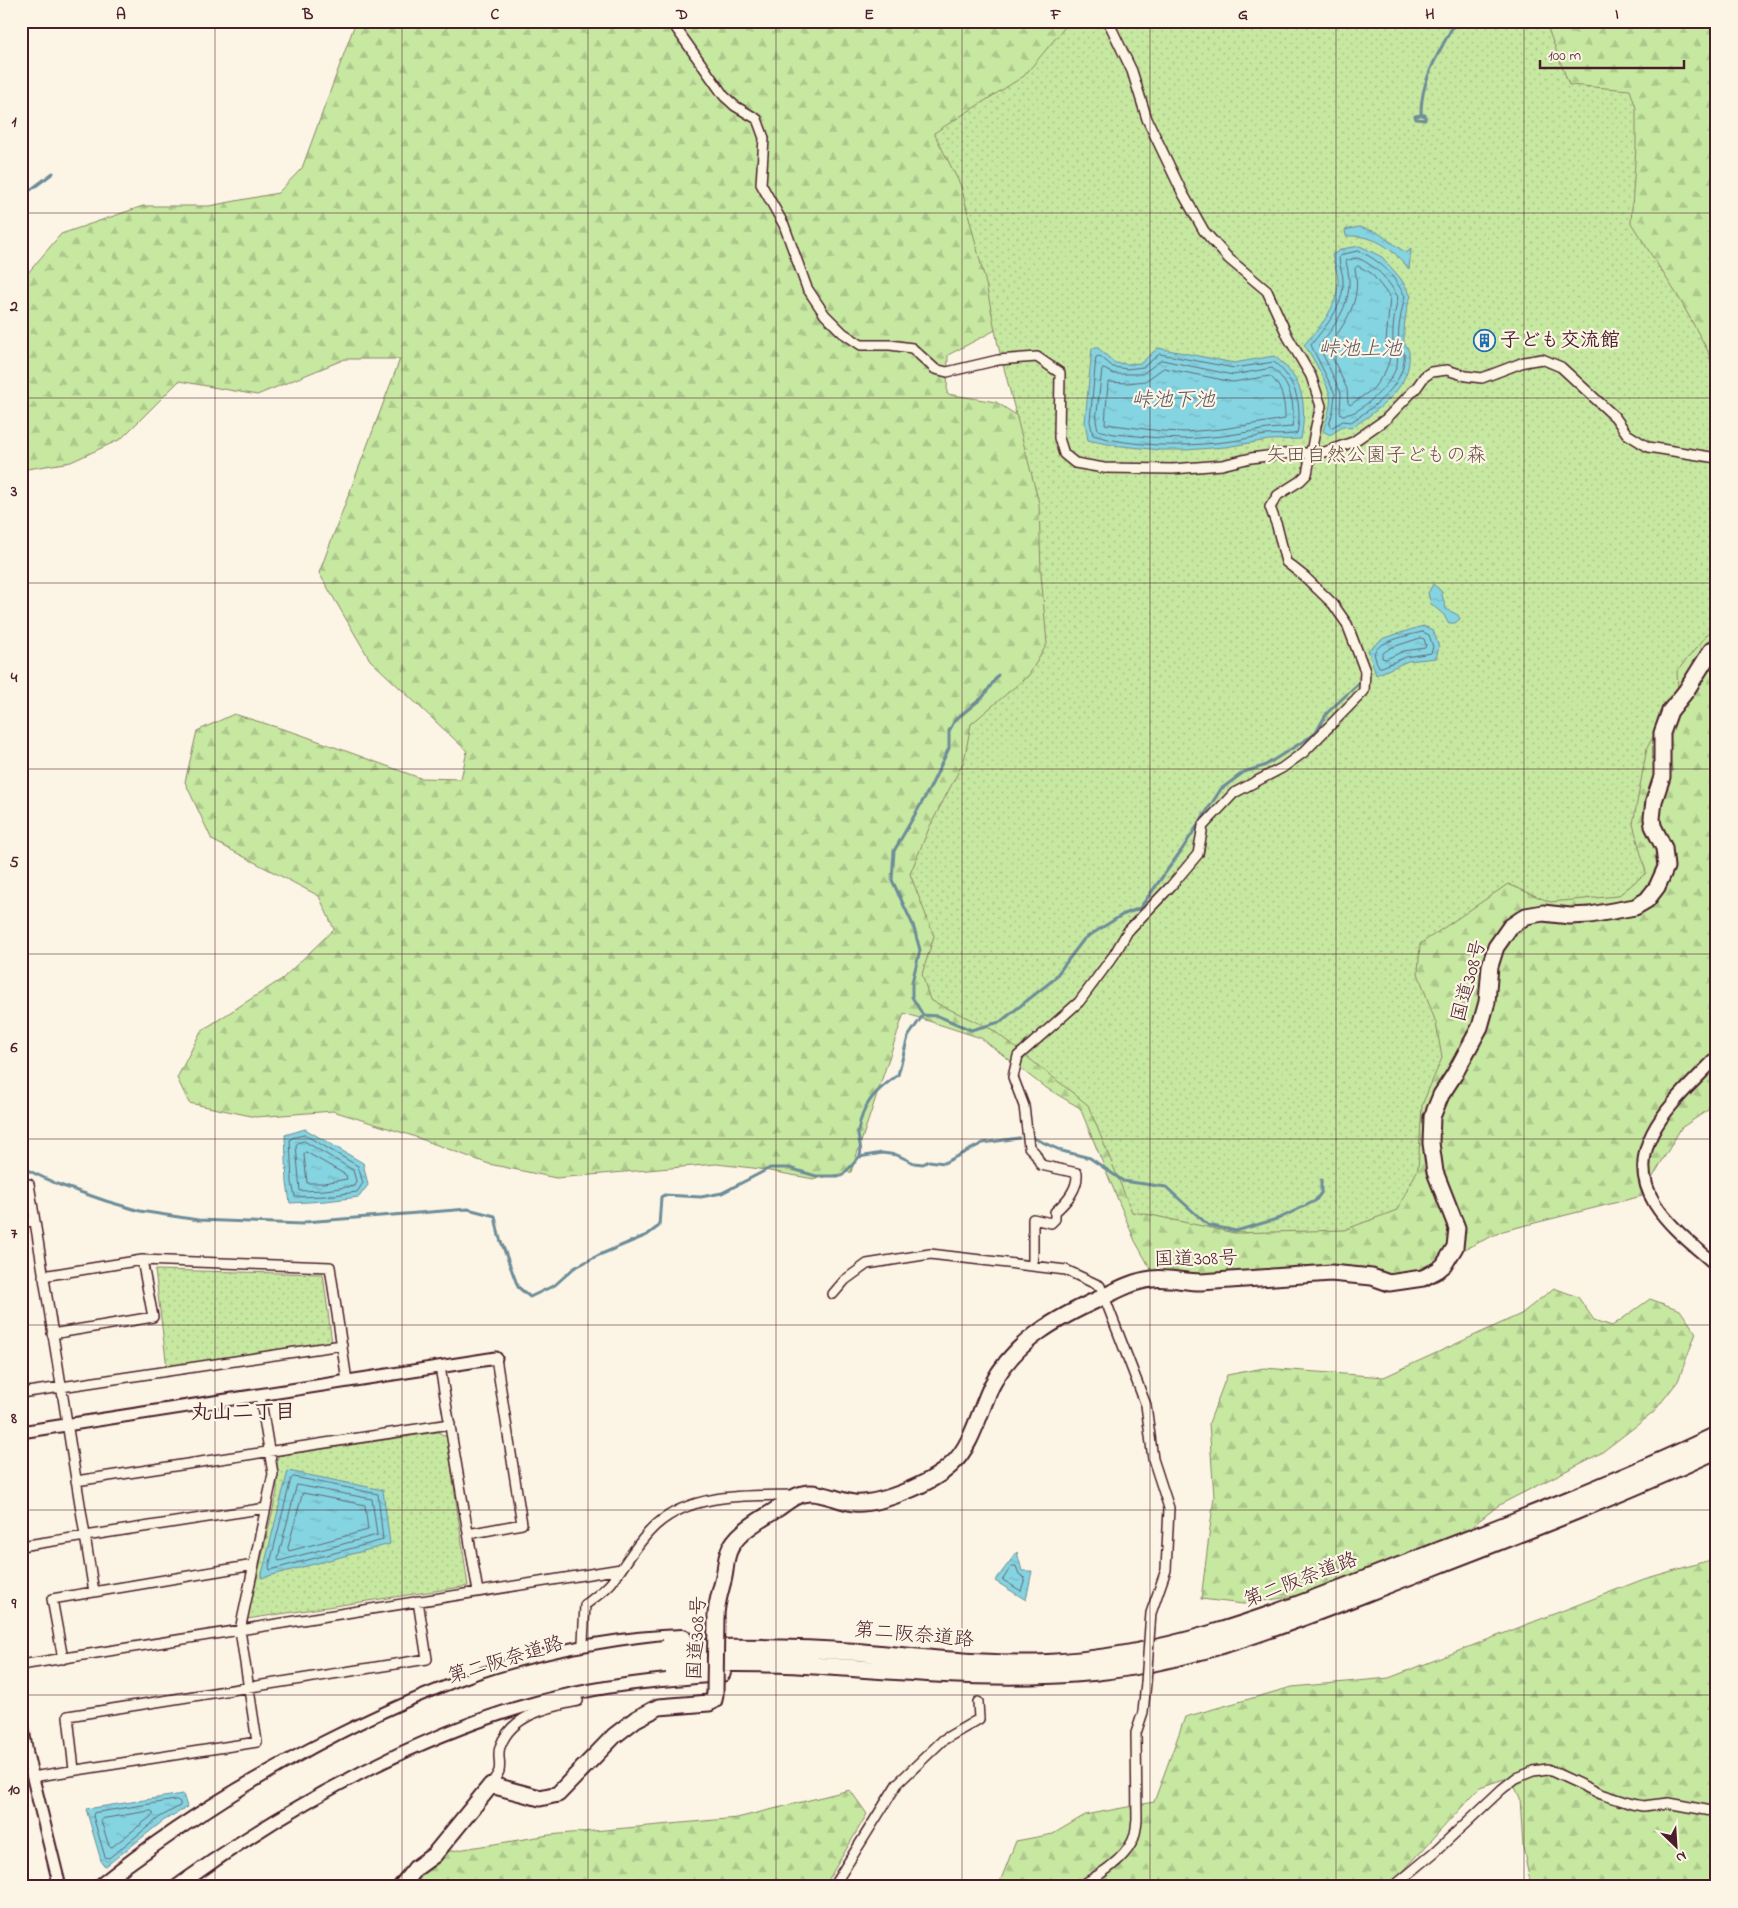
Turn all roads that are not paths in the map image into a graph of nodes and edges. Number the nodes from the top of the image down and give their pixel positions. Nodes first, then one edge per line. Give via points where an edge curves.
1 (671, 21) edge
2 (1108, 21) edge
3 (1311, 453) junction
4 (1717, 458) edge
5 (1717, 646) edge
6 (1717, 1056) edge
7 (28, 1184) dead end
8 (34, 1221) junction
9 (21, 1222) edge
10 (142, 1260) junction
11 (1034, 1266) junction
12 (1717, 1266) edge
13 (43, 1276) junction
14 (833, 1294) dead end
15 (1104, 1296) junction
16 (52, 1334) junction
17 (342, 1345) junction
18 (496, 1358) joint
19 (440, 1367) junction
20 (347, 1381) junction
21 (61, 1387) junction
22 (21, 1393) edge
23 (260, 1395) junction
24 (450, 1424) junction
25 (67, 1425) junction
26 (21, 1432) edge
27 (1717, 1435) edge
28 (1717, 1450) edge
29 (270, 1452) junction
30 (76, 1482) junction
31 (798, 1495) junction
32 (266, 1508) junction
33 (468, 1534) junction
34 (85, 1536) junction
35 (21, 1546) edge
36 (254, 1565) junction
37 (620, 1569) junction
38 (94, 1592) junction
39 (478, 1592) junction
40 (418, 1601) junction
41 (240, 1630) junction
42 (583, 1642) dead end
43 (856, 1652) junction
44 (664, 1657) junction
45 (63, 1658) junction
46 (21, 1665) edge
47 (857, 1669) junction
48 (249, 1688) junction
49 (578, 1701) dead end
50 (978, 1702) dead end
51 (21, 1717) edge
52 (74, 1770) junction
53 (32, 1777) junction
54 (491, 1785) junction
55 (1717, 1812) edge
56 (21, 1881) edge
57 (23, 1887) edge
58 (60, 1887) edge
59 (101, 1887) edge
60 (124, 1887) edge
61 (149, 1887) edge
62 (174, 1887) edge
63 (401, 1887) edge
64 (833, 1887) edge
65 (1078, 1887) edge
66 (1393, 1887) edge

1 - 3 street via 724,96 757,119 764,138 761,184 784,225 807,288 825,315 843,333 861,345 912,348 935,369 947,372 998,360 1037,357 1060,373 1059,438 1064,454 1075,463 1104,468 1173,470
2 - 3 street via 1132,71 1146,119 1204,231 1229,260 1267,291 1288,338 1311,376 1321,406
3 - 4 street via 1325,452 1353,442 1380,424 1431,372 1447,370 1482,378 1524,362 1542,359 1561,367 1615,417 1627,434 1648,447
3 - 11 street via 1307,474 1278,496 1270,507 1286,562 1333,604 1347,624 1365,670 1364,691 1304,752 1282,768 1234,793 1203,826 1198,854 1128,931 1079,1002 1018,1056 1013,1077 1024,1106 1028,1147 1040,1164 1077,1173 1077,1183 1055,1212 1055,1219 1051,1223 1033,1219
5 - 15 highway, 国道308号 via 1670,711 1662,733 1662,777 1652,818 1666,860 1664,873 1647,900 1635,907 1590,915 1526,916 1510,927 1496,947 1480,1026 1440,1095 1432,1117 1435,1172 1457,1238 1444,1265 1423,1278 1389,1283 1372,1277 1331,1273 1201,1282 1154,1279 1134,1282
6 - 12 street via 1656,1124 1643,1155 1648,1191 1656,1206
7 - 8 street
8 - 9 street
8 - 13 street
10 - 13 street
10 - 16 street via 153,1316
10 - 17 street via 330,1267
11 - 14 street via 930,1254 868,1264 845,1280
11 - 15 street via 1066,1270 1100,1286
13 - 16 street
15 - 31 highway, 国道308号 via 1055,1320 1011,1358 993,1384 965,1446 952,1465 932,1479 868,1503 810,1493
15 - 65 street, bridge via 1146,1404 1153,1459 1169,1508 1166,1570 1151,1613 1143,1712 1136,1733 1136,1834 1132,1844 1109,1867
16 - 21 street
17 - 20 street
17 - 21 street
18 - 19 street
18 - 33 street via 522,1524
19 - 20 street
19 - 24 street
20 - 23 street
21 - 22 street
21 - 25 street
23 - 25 street
23 - 29 street
24 - 29 street
24 - 33 street
25 - 26 street
25 - 30 street
27 - 43 highway, 第二阪奈道路 via 1608,1484 1425,1556 1264,1618 1177,1644 1134,1654 1048,1663 960,1662
28 - 47 highway, 第二阪奈道路 via 1613,1496 1429,1569 1268,1630 1180,1657 1094,1672 1003,1677
29 - 30 street
29 - 32 street via 273,1474
30 - 34 street
31 - 37 street via 729,1496 678,1511 656,1525
31 - 54 highway, 国道308号, bridge via 741,1534 729,1550 717,1601 714,1700 659,1707 636,1719 614,1736 558,1794 540,1798
32 - 34 street
32 - 36 street
33 - 39 street
34 - 35 street
34 - 38 street
36 - 38 street
36 - 41 street
37 - 39 street
37 - 42 street via 610,1584 585,1605
38 - 45 street via 52,1599
39 - 40 street
40 - 41 street
40 - 48 street via 427,1659
41 - 45 street
41 - 48 street
43 - 44 highway, 第二阪奈道路 via 732,1647
43 - 59 highway via 724,1637 662,1638 600,1645 510,1666 396,1710 301,1757 172,1834
44 - 47 highway, 第二阪奈道路
44 - 60 highway, 第二阪奈道路, bridge via 603,1657 544,1669 484,1687 418,1713 273,1787
44 - 61 highway, 第二阪奈道路, bridge via 547,1683 489,1700 434,1722 357,1757 280,1799
45 - 46 street
47 - 62 highway via 731,1672 635,1681 579,1690 494,1713 413,1746 337,1784 286,1812
48 - 52 street via 68,1716
48 - 52 street via 257,1742
49 - 54 street via 536,1711 520,1721 504,1738 499,1750 499,1771
50 - 64 street via 979,1719 943,1740 897,1784
51 - 53 street
52 - 53 street
53 - 58 street
54 - 63 highway via 434,1855 416,1868
55 - 66 street via 1668,1803 1632,1804 1601,1794 1547,1769 1532,1770 1516,1778
56 - 57 street

